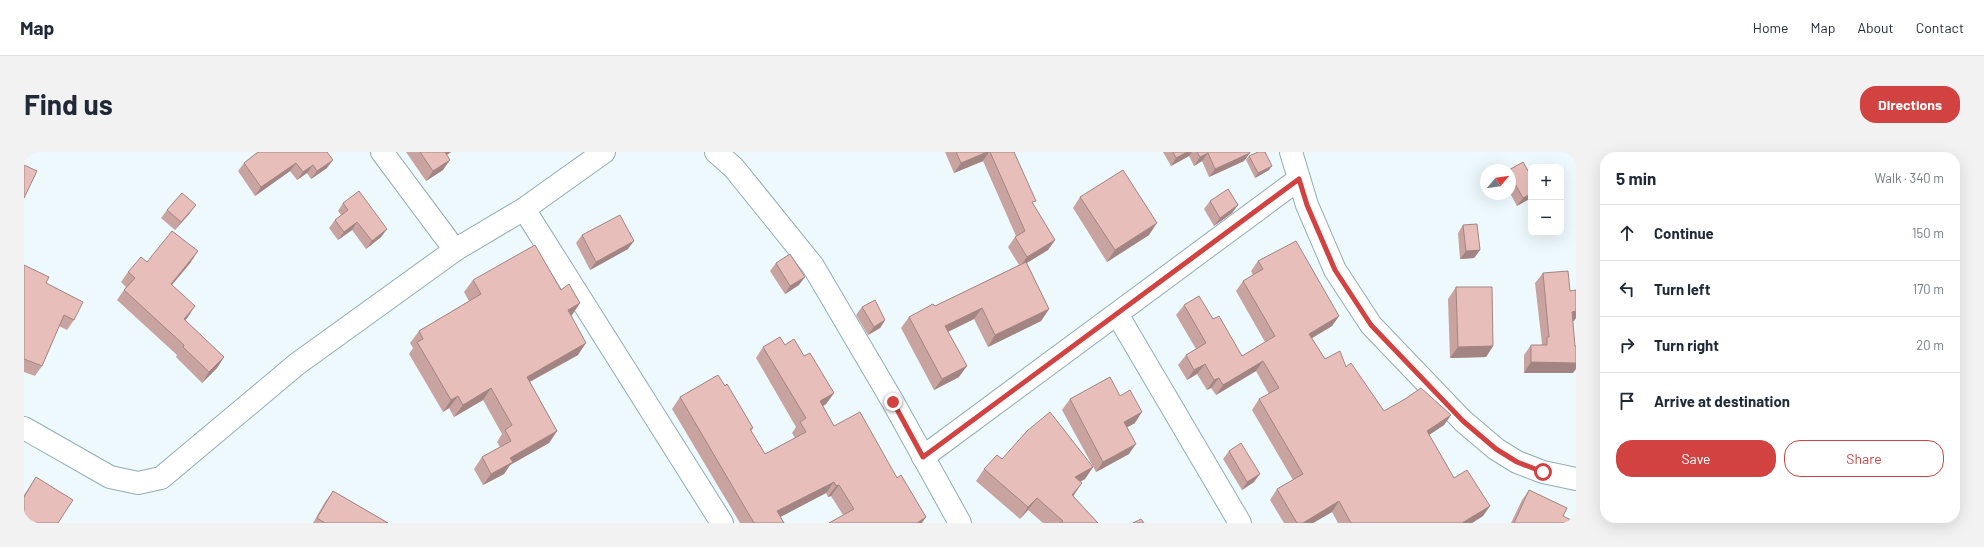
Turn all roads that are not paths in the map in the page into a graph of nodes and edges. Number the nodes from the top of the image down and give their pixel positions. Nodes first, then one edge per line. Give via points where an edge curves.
1 (382, 152) edge
2 (604, 152) edge
3 (716, 152) edge
4 (1291, 152) edge
5 (1299, 179) junction
6 (524, 209) junction
7 (456, 250) junction
8 (1117, 314) junction
9 (24, 428) edge
10 (923, 457) junction
11 (1576, 479) edge
12 (722, 523) edge
13 (960, 523) edge
14 (1240, 523) edge

1 - 7 street
2 - 6 street
3 - 10 street via 734,168 813,266
4 - 5 street
5 - 8 street
5 - 11 street via 1307,205 1335,270 1371,325 1463,421 1496,449 1530,467
6 - 7 street
6 - 12 street
7 - 9 street via 297,364 161,478 138,483 110,477
8 - 10 street
8 - 14 street
10 - 13 street

